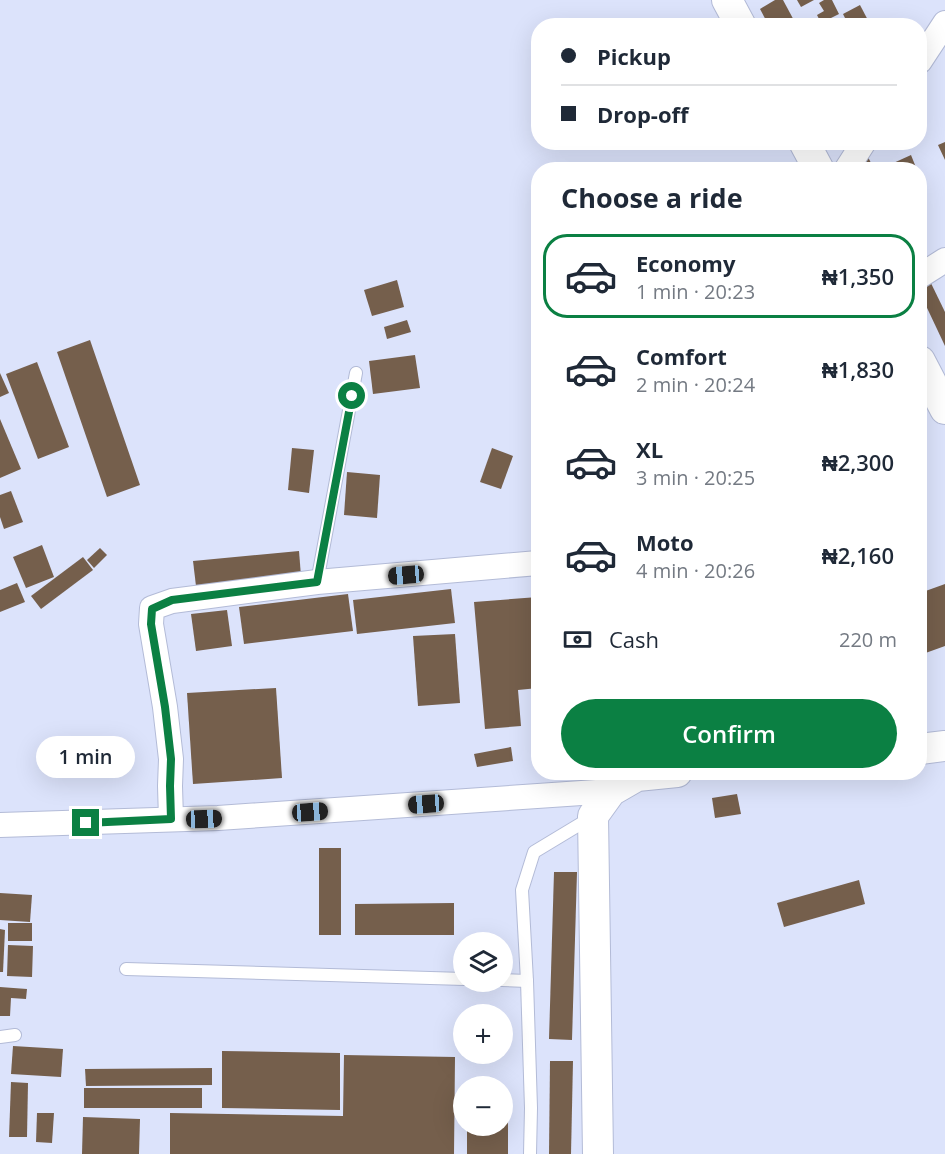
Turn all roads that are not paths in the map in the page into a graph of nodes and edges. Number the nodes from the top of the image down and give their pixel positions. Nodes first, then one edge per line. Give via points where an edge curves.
1 (728, 0) edge
2 (737, 18) edge
3 (945, 23) edge
4 (927, 50) edge
5 (945, 260) edge
6 (927, 272) edge
7 (356, 373) dead end
8 (927, 375) edge
9 (945, 409) edge
10 (531, 564) edge
11 (317, 582) junction
12 (945, 746) edge
13 (927, 748) edge
14 (631, 780) edge
15 (611, 790) junction
16 (593, 816) junction
17 (171, 819) junction
18 (0, 825) edge
19 (126, 969) dead end
20 (453, 979) edge
21 (513, 980) edge
22 (527, 981) junction
23 (15, 1035) dead end
24 (0, 1037) edge
25 (530, 1154) edge
26 (598, 1154) edge

1 - 2 street
3 - 4 street
5 - 6 street
7 - 11 lane
8 - 9 street
10 - 11 street
11 - 17 street via 172,600 152,609 171,759
12 - 13 street
14 - 15 street
15 - 16 street
15 - 17 street
16 - 22 lane via 534,852 522,891
16 - 26 street
17 - 18 street
19 - 20 lane
21 - 22 lane
22 - 25 lane
23 - 24 lane

